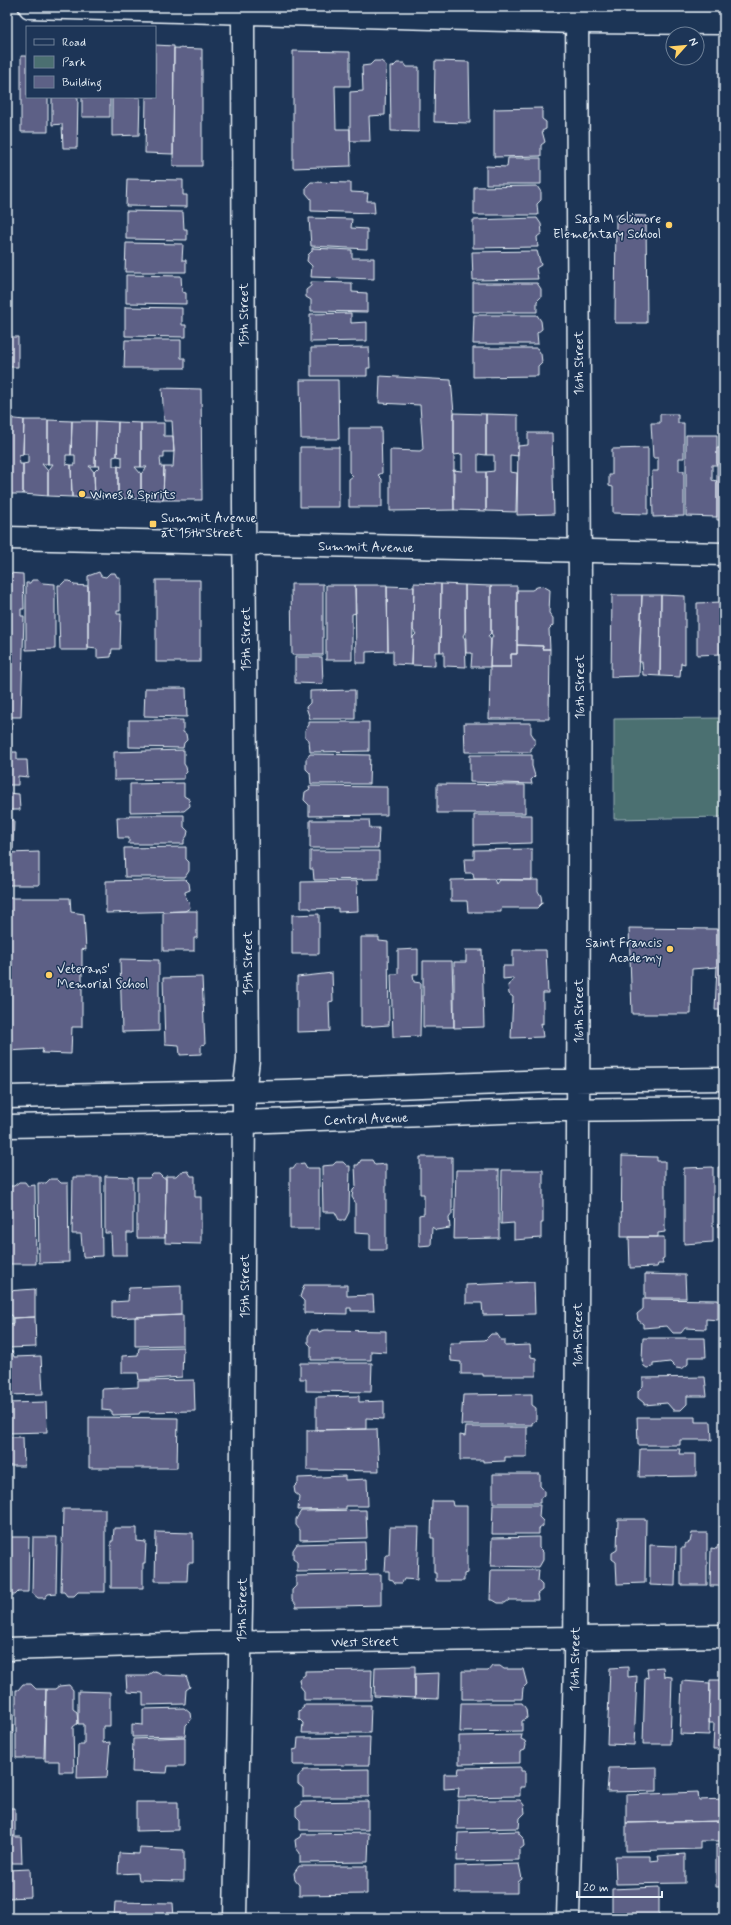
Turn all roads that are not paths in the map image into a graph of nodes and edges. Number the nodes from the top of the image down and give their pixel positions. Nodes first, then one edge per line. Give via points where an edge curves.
1 (30, 7) edge
2 (243, 10) edge
3 (577, 14) edge
4 (724, 22) edge
5 (7, 538) edge
6 (244, 544) junction
7 (578, 550) junction
8 (724, 554) edge
9 (724, 1079) edge
10 (578, 1080) junction
11 (244, 1092) junction
12 (7, 1097) edge
13 (724, 1108) edge
14 (578, 1110) junction
15 (245, 1122) junction
16 (7, 1126) edge
17 (724, 1636) edge
18 (574, 1637) junction
19 (241, 1644) junction
20 (7, 1649) edge
21 (235, 1918) edge
22 (568, 1918) edge

1 - 2 street
2 - 3 street
2 - 6 street, 15th Street
3 - 4 street
3 - 7 street, 16th Street
5 - 6 street, Summit Avenue
6 - 7 street, Summit Avenue
6 - 11 street, 15th Street via 248,1060
7 - 8 street, Summit Avenue
7 - 10 street, 16th Street
9 - 10 street
10 - 11 street
10 - 14 street, 16th Street
11 - 12 street
11 - 15 street, 15th Street
13 - 14 street, Central Avenue
14 - 15 street, Central Avenue
14 - 18 street, 16th Street
15 - 16 street, Central Avenue
15 - 19 street, 15th Street
17 - 18 street, West Street
18 - 19 street, West Street
18 - 22 street, 16th Street
19 - 20 street, West Street
19 - 21 street, 15th Street

